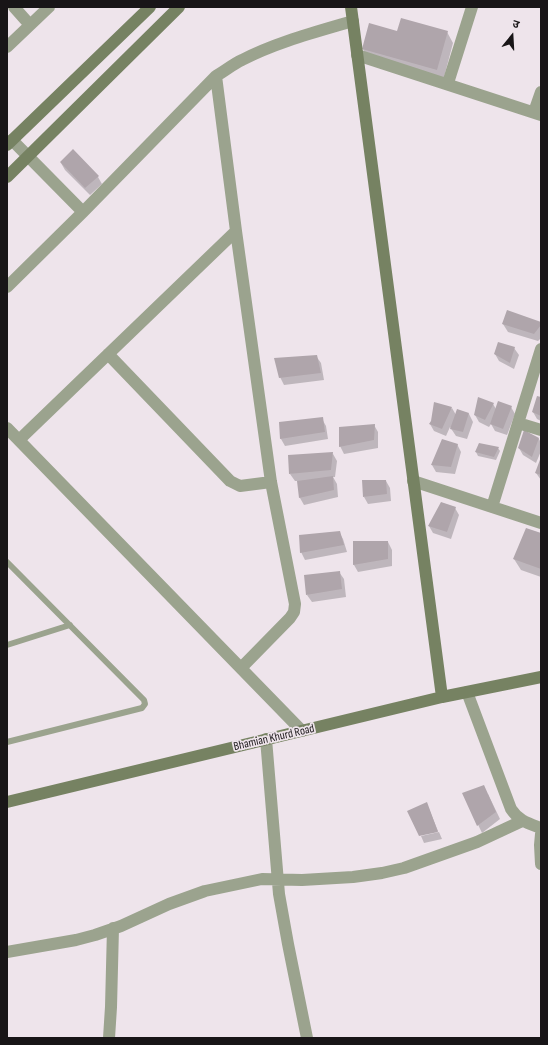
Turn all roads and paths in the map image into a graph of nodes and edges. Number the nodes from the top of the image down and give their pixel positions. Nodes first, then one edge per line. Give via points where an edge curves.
1 (14, 7) edge
2 (48, 7) edge
3 (150, 7) edge
4 (179, 7) edge
5 (351, 7) edge
6 (472, 7) edge
7 (353, 21) junction
8 (30, 25) junction
9 (7, 47) edge
10 (357, 55) junction
11 (216, 76) junction
12 (448, 83) junction
13 (541, 92) edge
14 (538, 114) edge
15 (10, 143) edge
16 (28, 156) junction
17 (7, 177) edge
18 (83, 212) junction
19 (236, 231) junction
20 (7, 287) edge
21 (541, 349) edge
22 (108, 354) junction
23 (518, 423) junction
24 (7, 428) edge
25 (541, 430) edge
26 (19, 440) junction
27 (413, 481) junction
28 (271, 482) junction
29 (492, 507) junction
30 (541, 524) edge
31 (7, 562) edge
32 (70, 626) junction
33 (7, 645) edge
34 (241, 668) junction
35 (541, 677) edge
36 (467, 692) junction
37 (442, 697) junction
38 (302, 731) junction
39 (266, 739) junction
40 (7, 742) edge
41 (7, 802) edge
42 (522, 821) junction
43 (541, 828) edge
44 (541, 834) edge
45 (541, 864) edge
46 (277, 878) junction
47 (113, 928) junction
48 (7, 952) edge
49 (109, 1038) edge
50 (307, 1038) edge

1 - 8 street
2 - 8 street
3 - 15 street
4 - 16 street
5 - 7 street
6 - 12 street
7 - 10 street
7 - 11 street via 272,47 242,60
8 - 9 street
10 - 12 street
10 - 27 street
11 - 18 street
11 - 19 street
12 - 14 street
13 - 14 street
15 - 16 street
16 - 17 street
16 - 18 street
18 - 20 street
19 - 22 street
19 - 28 street
21 - 23 street
22 - 26 street
22 - 28 street via 230,481 240,486
23 - 25 street
23 - 29 street
24 - 26 street
26 - 34 street
27 - 29 street
27 - 37 street
28 - 34 street via 295,604 294,612
29 - 30 street
31 - 32 lane
32 - 33 lane
32 - 40 lane via 144,700 145,704 142,708
34 - 38 street
35 - 36 street, Bhamian Khurd Road
36 - 37 street, Bhamian Khurd Road
36 - 42 street via 511,809
37 - 38 street, Bhamian Khurd Road
38 - 39 street, Bhamian Khurd Road
39 - 41 street, Bhamian Khurd Road
39 - 46 street
42 - 43 street
42 - 46 street via 477,842 404,868 352,877 302,880
44 - 45 street
46 - 47 street via 205,891
46 - 50 street
47 - 48 street via 76,940
47 - 49 street

